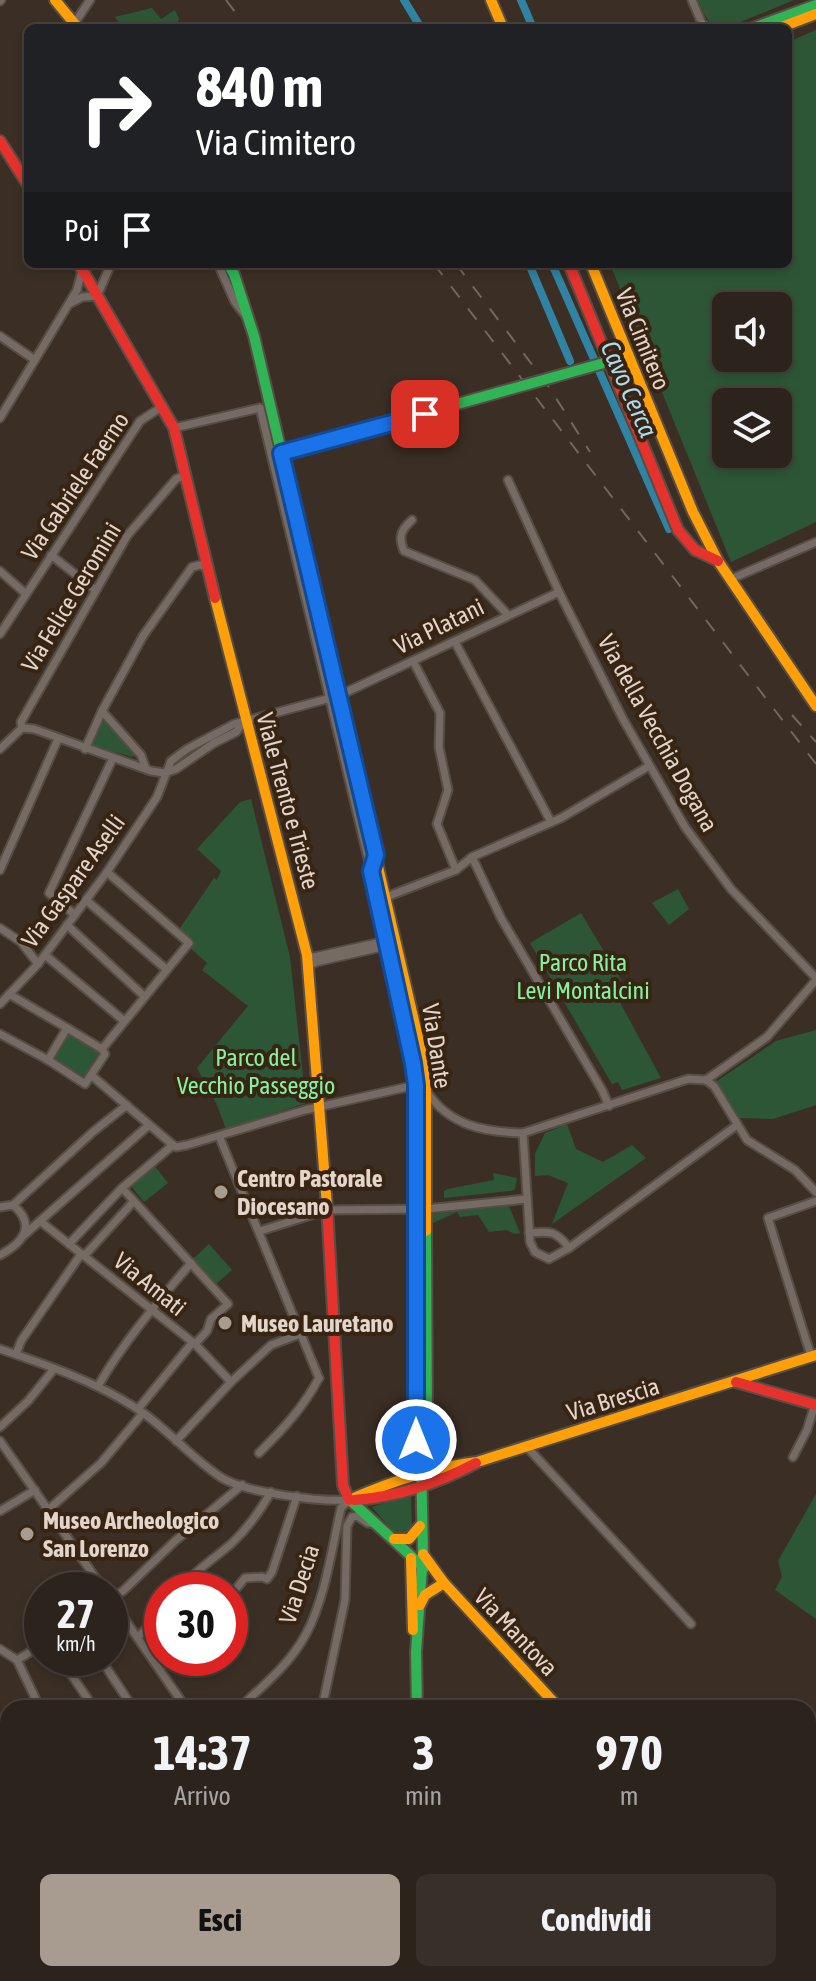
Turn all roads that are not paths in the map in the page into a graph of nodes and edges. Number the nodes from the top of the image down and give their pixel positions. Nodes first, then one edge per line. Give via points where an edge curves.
1 (55, 0) edge
2 (90, 0) edge
3 (491, 0) edge
4 (692, 0) edge
5 (816, 5) edge
6 (816, 14) edge
7 (74, 24) edge
8 (77, 24) edge
9 (501, 24) edge
10 (702, 24) edge
11 (764, 24) edge
12 (790, 24) edge
13 (0, 141) edge
14 (24, 179) edge
15 (81, 268) edge
16 (83, 268) edge
17 (109, 268) edge
18 (220, 268) edge
19 (230, 268) edge
20 (571, 268) edge
21 (593, 268) edge
22 (97, 296) junction
23 (66, 307) junction
24 (250, 321) junction
25 (0, 336) edge
26 (35, 360) junction
27 (611, 361) junction
28 (163, 406) junction
29 (260, 408) junction
30 (273, 415) junction
31 (0, 418) edge
32 (174, 428) junction
33 (276, 455) junction
34 (185, 475) junction
35 (508, 480) dead end
36 (412, 520) dead end
37 (816, 542) edge
38 (51, 555) junction
39 (718, 561) junction
40 (209, 568) junction
41 (0, 571) edge
42 (731, 579) junction
43 (94, 589) junction
44 (559, 592) junction
45 (26, 594) junction
46 (508, 615) junction
47 (0, 634) edge
48 (455, 642) junction
49 (413, 661) junction
50 (333, 698) junction
51 (816, 706) edge
52 (102, 711) junction
53 (246, 721) junction
54 (22, 728) junction
55 (58, 739) junction
56 (1, 747) edge
57 (85, 749) junction
58 (113, 758) junction
59 (649, 766) junction
60 (146, 769) junction
61 (165, 773) junction
62 (354, 804) junction
63 (366, 814) junction
64 (551, 822) junction
65 (376, 855) junction
66 (472, 857) junction
67 (0, 870) edge
68 (456, 870) junction
69 (371, 871) junction
70 (107, 872) junction
71 (386, 897) junction
72 (86, 900) junction
73 (75, 915) junction
74 (67, 925) junction
75 (0, 928) edge
76 (385, 937) junction
77 (388, 950) junction
78 (45, 955) junction
79 (308, 961) junction
80 (38, 964) junction
81 (166, 969) junction
82 (393, 972) junction
83 (816, 979) edge
84 (407, 986) junction
85 (9, 994) junction
86 (144, 996) junction
87 (0, 1003) edge
88 (123, 1020) junction
89 (67, 1028) junction
90 (0, 1034) edge
91 (102, 1049) junction
92 (48, 1060) junction
93 (91, 1075) junction
94 (706, 1080) junction
95 (421, 1088) junction
96 (127, 1105) junction
97 (609, 1106) junction
98 (321, 1107) junction
99 (149, 1125) junction
100 (737, 1125) junction
101 (523, 1133) junction
102 (219, 1136) junction
103 (173, 1145) junction
104 (122, 1188) junction
105 (816, 1192) edge
106 (527, 1199) junction
107 (816, 1201) edge
108 (133, 1202) junction
109 (13, 1205) junction
110 (0, 1207) edge
111 (421, 1209) junction
112 (327, 1210) junction
113 (40, 1221) junction
114 (260, 1231) junction
115 (529, 1233) junction
116 (23, 1236) junction
117 (69, 1244) junction
118 (569, 1248) junction
119 (81, 1254) junction
120 (0, 1255) edge
121 (416, 1262) junction
122 (191, 1263) junction
123 (427, 1277) junction
124 (151, 1311) junction
125 (300, 1334) junction
126 (194, 1343) junction
127 (0, 1349) edge
128 (16, 1354) junction
129 (814, 1356) edge
130 (54, 1369) junction
131 (762, 1373) junction
132 (319, 1378) junction
133 (337, 1379) junction
134 (231, 1382) junction
135 (736, 1382) junction
136 (98, 1386) junction
137 (759, 1390) junction
138 (816, 1404) edge
139 (141, 1411) junction
140 (0, 1427) edge
141 (0, 1441) edge
142 (176, 1441) junction
143 (526, 1446) junction
144 (259, 1453) dead end
145 (793, 1457) dead end
146 (421, 1458) junction
147 (477, 1462) junction
148 (442, 1478) junction
149 (421, 1480) junction
150 (242, 1485) junction
151 (35, 1490) junction
152 (271, 1492) junction
153 (297, 1496) junction
154 (349, 1500) junction
155 (49, 1509) junction
156 (0, 1511) edge
157 (420, 1513) junction
158 (380, 1524) junction
159 (420, 1526) junction
160 (392, 1538) junction
161 (334, 1541) junction
162 (347, 1543) junction
163 (423, 1554) junction
164 (411, 1558) junction
165 (422, 1566) junction
166 (92, 1572) edge
167 (196, 1572) edge
168 (248, 1578) edge
169 (441, 1578) junction
170 (128, 1586) edge
171 (419, 1607) junction
172 (128, 1623) edge
173 (691, 1624) dead end
174 (144, 1631) edge
175 (138, 1637) junction
176 (144, 1646) edge
177 (0, 1649) edge
178 (416, 1652) junction
179 (24, 1656) edge
180 (17, 1660) junction
181 (72, 1676) edge
182 (112, 1676) edge
183 (164, 1676) edge
184 (36, 1700) edge
185 (89, 1700) edge
186 (128, 1700) edge
187 (181, 1700) edge
188 (248, 1700) edge
189 (324, 1700) edge
190 (417, 1700) edge
191 (552, 1700) edge

1 - 7 main road
2 - 8 street
3 - 9 main road
4 - 10 street
5 - 11 main road
6 - 12 main road
13 - 14 main road
15 - 23 street via 77,290
16 - 22 main road, Viale Trento e Trieste
17 - 22 street
18 - 24 street, Via Dante
19 - 24 main road, Via Dante
20 - 27 main road, Via Cimitero
21 - 39 main road, Via Cimitero
22 - 23 street via 82,297
22 - 28 main road, Viale Trento e Trieste
23 - 26 street
24 - 30 main road, Via Dante via 258,377
25 - 26 street
26 - 31 street
27 - 33 main road, Via Cimitero, bridge
27 - 39 main road, Via Cimitero via 678,530 699,556
28 - 32 main road, Viale Trento e Trieste
28 - 38 street, Via Gabriele Faerno via 140,421
29 - 30 street
29 - 32 street
29 - 33 street, Via Dante
30 - 33 main road, Via Dante
32 - 34 main road, Viale Trento e Trieste
33 - 50 main road, Via Dante
34 - 40 main road, Viale Trento e Trieste
34 - 43 street, Via Felice Geromini via 127,536
35 - 44 street, Via della Vecchia Dogana
36 - 46 street via 399,540 404,551 475,580
37 - 42 street
38 - 43 street
38 - 45 street, Via Gabriele Faerno
39 - 42 main road, Via Cimitero
40 - 52 street via 192,567 143,636
40 - 53 main road, Viale Trento e Trieste
41 - 45 street
42 - 51 main road, Via Cimitero
43 - 54 street, Via Felice Geromini
44 - 46 street, Via Platani
44 - 59 street, Via della Vecchia Dogana
45 - 47 street, Via Gabriele Faerno
46 - 48 street, Via Platani
48 - 49 street, Via Platani
48 - 64 street
49 - 50 street, Via Platani
49 - 68 street via 440,713 439,747 448,790 437,824
50 - 53 street, Via Platani
50 - 62 street, Via Dante
50 - 63 main road, Via Dante
52 - 57 street
52 - 60 street via 141,755
53 - 61 street, Via Gaspare Aselli via 203,738 171,761
53 - 79 main road, Viale Trento e Trieste
54 - 55 street
54 - 56 street, Via Felice Geromini
55 - 57 street
55 - 67 street
57 - 58 street
58 - 60 street
58 - 73 street via 49,893
59 - 64 street
59 - 83 street, Via della Vecchia Dogana via 717,872
60 - 61 street
61 - 70 street, Via Gaspare Aselli via 157,797
62 - 63 street
62 - 69 street, Via Dante
63 - 65 main road, Via Dante
64 - 66 street
65 - 69 street, Via Dante
65 - 71 main road, Via Dante
66 - 68 street
66 - 97 street
68 - 71 street
69 - 76 street, Via Dante
70 - 72 street, Via Gaspare Aselli
70 - 81 street via 189,943
71 - 84 main road, Via Dante
72 - 73 street, Via Gaspare Aselli
72 - 81 street
73 - 74 street, Via Gaspare Aselli
74 - 78 street, Via Gaspare Aselli
74 - 86 street
75 - 80 street via 21,942
76 - 77 street, Via Dante
76 - 79 street
77 - 79 street via 379,947
77 - 82 street, Via Dante
78 - 80 street, Via Gaspare Aselli
78 - 88 street
79 - 98 main road, Viale Trento e Trieste
80 - 85 street, Via Gaspare Aselli
81 - 86 street
82 - 84 street, Via Dante
82 - 95 street, Via Dante
83 - 94 street via 767,1037
84 - 95 main road, Via Dante via 422,1055
85 - 87 street, Via Gaspare Aselli
85 - 89 street
86 - 88 street
88 - 91 street
89 - 91 street
89 - 92 street
90 - 92 street
91 - 93 street via 105,1054
92 - 93 street via 85,1084
93 - 96 street
94 - 97 street via 688,1079
94 - 100 street
95 - 98 street
95 - 101 street via 458,1121 496,1133
95 - 111 main road, Via Dante
96 - 99 street
96 - 109 street
97 - 101 street
98 - 102 street
98 - 112 main road, Viale Trento e Trieste
99 - 103 street
99 - 113 street
100 - 105 street via 753,1146 795,1170
100 - 118 street
101 - 106 street
102 - 103 street
102 - 114 street
103 - 104 street
104 - 108 street
104 - 117 street
106 - 111 street
106 - 115 street
107 - 129 street via 768,1218
108 - 119 street
108 - 122 street
109 - 110 street
109 - 116 street via 26,1219
111 - 112 street
111 - 121 street, Via Dante
111 - 123 main road, Via Dante
112 - 114 street
112 - 133 main road, Viale Trento e Trieste
113 - 116 street
113 - 117 street, Via Amati
114 - 125 street
115 - 118 street via 552,1231
115 - 118 street via 533,1248 545,1258
116 - 120 street
117 - 119 street, Via Amati
119 - 124 street, Via Amati
119 - 128 street
121 - 123 street
121 - 146 street, Via Dante via 416,1440
122 - 124 street
122 - 126 street via 228,1304
123 - 146 main road, Via Dante via 427,1440
124 - 126 street, Via Amati
124 - 136 street
125 - 132 street
125 - 134 street via 271,1345
126 - 134 street, Via Amati
126 - 139 street
127 - 128 street
128 - 130 street
129 - 131 main road, Via Brescia
130 - 136 street
130 - 140 street
131 - 135 main road, Via Brescia
131 - 137 main road via 757,1378
132 - 133 street
132 - 144 street via 307,1401
133 - 154 main road, Viale Trento e Trieste via 343,1485
134 - 142 street
135 - 137 main road
135 - 143 main road, Via Brescia
136 - 139 street
137 - 138 main road
138 - 145 street
139 - 142 street
139 - 155 street via 101,1463
141 - 151 street
142 - 150 street via 225,1480
143 - 147 main road, Via Brescia
143 - 173 street
146 - 149 main road, Via Dante
147 - 148 main road
147 - 149 main road, Via Brescia
148 - 149 main road
148 - 157 main road
149 - 154 main road via 376,1488
149 - 157 main road, Via Dante
150 - 152 street
150 - 170 street
151 - 155 street
151 - 156 street
152 - 153 street
152 - 167 street via 232,1542
153 - 154 street
153 - 168 street via 272,1572 267,1579
154 - 158 main road, Via Mantova
154 - 161 street, Via Decia via 341,1508
155 - 166 street
157 - 159 main road, Via Dante
158 - 160 main road, Via Mantova
158 - 162 street via 352,1517
159 - 160 main road via 409,1539
159 - 163 main road, Via Dante
160 - 164 main road, Via Mantova
161 - 162 street
161 - 188 street, Via Decia via 306,1634
162 - 189 street via 345,1600
163 - 165 main road, Via Dante
163 - 169 main road
164 - 165 main road, Via Mantova
164 - 178 main road
165 - 169 main road, Via Mantova
165 - 171 main road, Via Dante
169 - 171 main road
169 - 191 main road, Via Mantova
171 - 178 main road, Via Dante
172 - 175 street
174 - 175 street
175 - 176 street
177 - 180 street
178 - 190 main road
179 - 180 street
180 - 184 street
181 - 185 street
182 - 186 street
183 - 187 street

